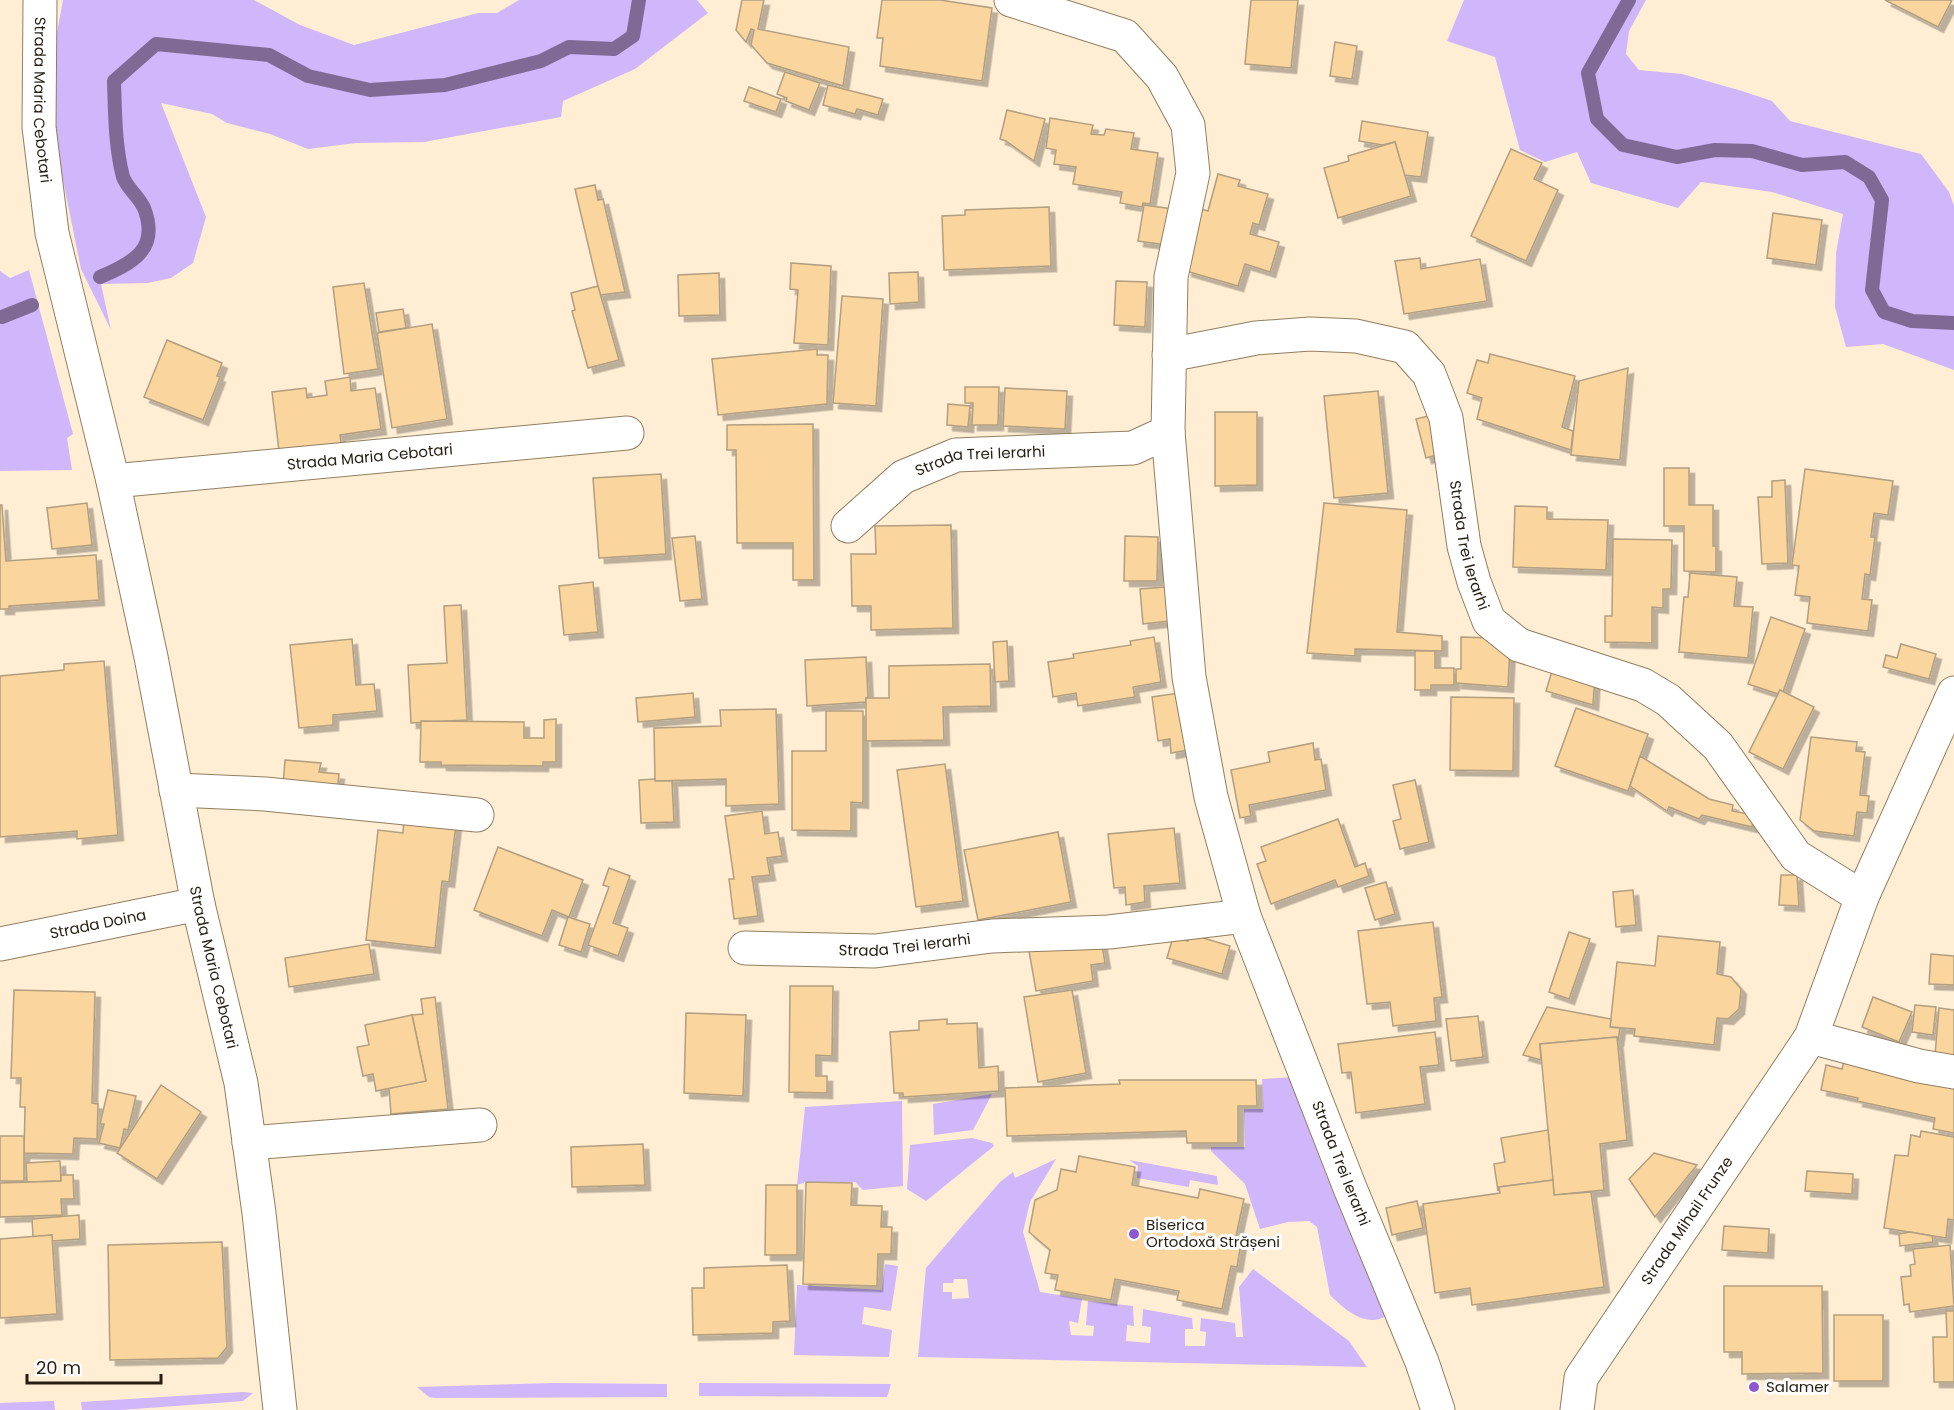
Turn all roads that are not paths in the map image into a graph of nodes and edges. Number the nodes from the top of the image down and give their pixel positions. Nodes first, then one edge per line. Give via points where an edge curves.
1 (40, 0) edge
2 (1011, 0) edge
3 (1169, 355) junction
4 (1168, 432) junction
5 (627, 433) dead end
6 (113, 481) junction
7 (848, 526) dead end
8 (1954, 693) edge
9 (176, 790) junction
10 (477, 815) dead end
11 (1862, 897) junction
12 (198, 904) junction
13 (1244, 916) junction
14 (0, 944) edge
15 (745, 948) dead end
16 (1811, 1037) junction
17 (1954, 1072) edge
18 (480, 1125) dead end
19 (249, 1143) junction
20 (280, 1410) edge
21 (1438, 1410) edge
22 (1577, 1410) edge

1 - 6 street, Strada Maria Cebotari via 39,127 52,233
2 - 3 street, Strada Trei Ierarhi via 1125,36 1162,77 1188,125 1193,173 1171,277
3 - 4 street, Strada Trei Ierarhi
3 - 11 street, Strada Trei Ierarhi via 1256,338 1310,334 1356,336 1405,347 1429,374 1446,418 1464,546 1489,621 1519,645 1643,685 1668,700 1718,746 1796,856
4 - 7 street, Strada Trei Ierarhi via 1133,448 956,455 903,477
4 - 13 street, Strada Trei Ierarhi via 1189,677 1211,797
5 - 6 street, Strada Maria Cebotari
6 - 9 street, Strada Maria Cebotari
8 - 11 street, Strada Mihail Frunze
9 - 10 street via 265,794
9 - 12 street, Strada Maria Cebotari
11 - 16 street, Strada Mihail Frunze
12 - 14 street, Strada Doina
12 - 19 street, Strada Maria Cebotari via 241,1083
13 - 15 street, Strada Trei Ierarhi via 1109,932 992,936 875,951
13 - 21 street, Strada Trei Ierarhi
16 - 17 street
16 - 22 street, Strada Mihail Frunze via 1581,1378
18 - 19 street
19 - 20 street, Strada Maria Cebotari

